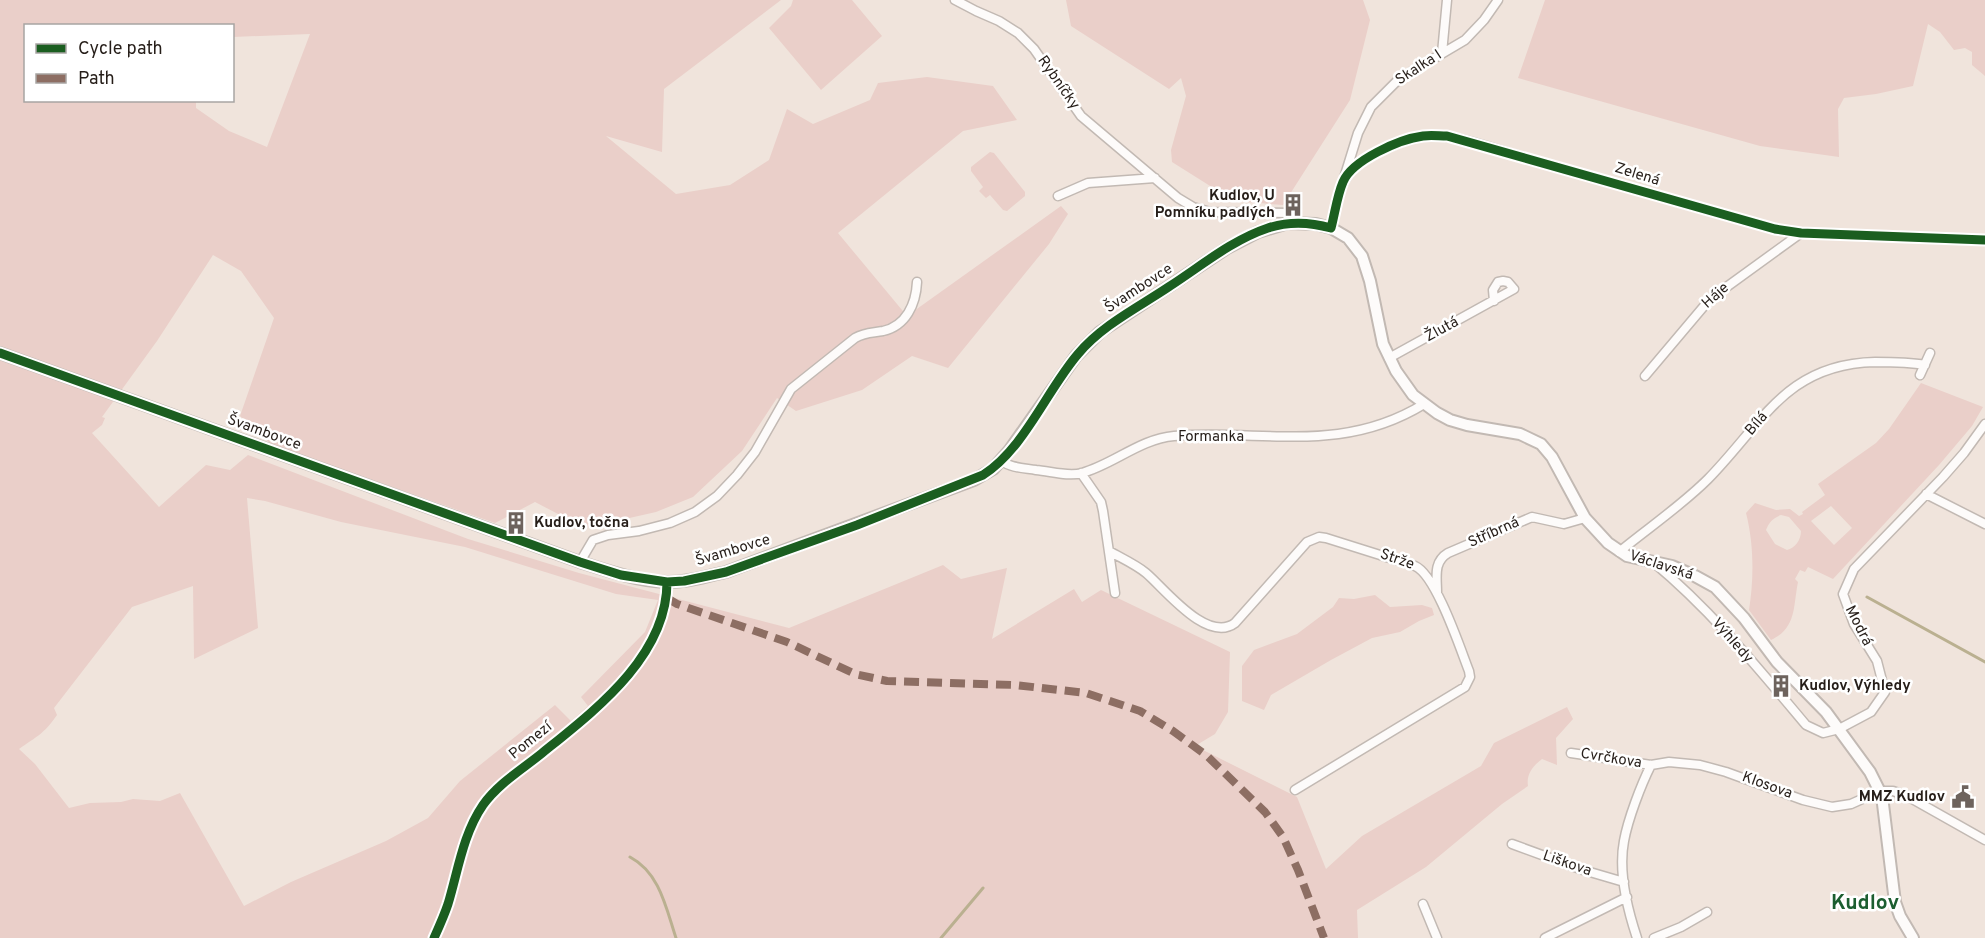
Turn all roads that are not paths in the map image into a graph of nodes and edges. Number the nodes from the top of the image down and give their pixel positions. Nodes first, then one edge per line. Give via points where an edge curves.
1 (955, 0) edge
2 (1447, 0) edge
3 (1498, 0) edge
4 (1442, 53) junction
5 (1155, 178) junction
6 (1344, 181) junction
7 (1058, 196) dead end
8 (1299, 223) junction
9 (1330, 228) junction
10 (1801, 233) junction
11 (1985, 240) edge
12 (916, 282) dead end
13 (1494, 301) dead end
14 (0, 353) edge
15 (1930, 353) dead end
16 (1389, 358) junction
17 (1925, 365) junction
18 (1920, 375) dead end
19 (1646, 376) dead end
20 (1424, 404) junction
21 (1985, 424) edge
22 (1002, 461) junction
23 (1081, 473) junction
24 (1926, 494) junction
25 (1585, 518) junction
26 (1985, 524) edge
27 (1109, 551) junction
28 (1619, 552) junction
29 (580, 562) junction
30 (1653, 562) junction
31 (667, 582) junction
32 (1115, 593) dead end
33 (1437, 593) junction
34 (1839, 729) junction
35 (1571, 753) dead end
36 (1651, 765) junction
37 (1294, 790) dead end
38 (1880, 791) junction
39 (1985, 840) edge
40 (1512, 844) dead end
41 (1624, 882) junction
42 (1627, 897) junction
43 (1423, 904) dead end
44 (1707, 912) dead end
45 (434, 938) edge
46 (1437, 938) edge
47 (1545, 938) edge
48 (1637, 938) edge
49 (1654, 938) edge
50 (1913, 938) edge

1 - 5 street, Rybníčky via 999,21 1035,49 1081,116
2 - 4 street
3 - 4 street, Skalka I via 1465,40
4 - 6 street, Skalka I via 1400,79 1371,107 1358,133
5 - 7 street via 1088,183
5 - 8 street, Rybníčky via 1193,207 1210,212 1292,213
6 - 9 street, Zelená
6 - 10 street, Zelená via 1358,164 1381,151 1422,136 1447,136 1719,214
8 - 9 street, Švambovce
8 - 22 street, Švambovce via 1277,225 1227,248 1100,332 1076,356
9 - 16 street, Václavská via 1348,238 1362,256
10 - 11 street, Zelená
10 - 19 street, Háje via 1710,299
12 - 29 street via 911,309 898,325 855,338 791,389 755,452 717,496 696,512 670,523 593,540
13 - 16 street, Žlutá
14 - 29 street, Švambovce
15 - 17 street
16 - 20 street, Václavská via 1404,384
17 - 18 street
17 - 28 street, Bílá via 1853,363 1800,382 1780,398 1702,485
20 - 23 street, Formanka via 1395,419 1332,435 1158,439
20 - 25 street, Václavská via 1459,423 1520,434 1541,444
21 - 24 street, Modrá
22 - 23 street, Formanka via 1024,468
22 - 31 street, Švambovce via 974,480 816,540 726,572
23 - 27 street via 1101,502
24 - 26 street
24 - 34 street, Modrá via 1854,570 1843,594 1854,624 1877,661 1885,692 1871,712
25 - 28 street, Václavská
25 - 33 street, Stříbrná via 1564,524 1532,517 1448,553 1438,562
27 - 32 street
27 - 33 street, Strže via 1147,573 1182,609 1219,628 1235,623 1307,542 1319,537 1420,568
28 - 30 street, Václavská
29 - 31 street, Švambovce via 621,575
30 - 34 street, Václavská via 1684,571 1715,587
30 - 34 street, Výhledy via 1718,623 1806,725 1823,733
31 - 45 street, Pomezí via 660,626 617,689 501,784 483,805 460,856
33 - 37 street, Strže via 1469,671 1465,687
34 - 38 street, Václavská
35 - 36 street, Cvrčkova
36 - 38 street, Klosova via 1700,765 1832,807 1851,804
36 - 41 street via 1623,842
38 - 39 street via 1907,796
38 - 50 street, Václavská via 1895,902
40 - 41 street, Liškova
41 - 42 street
42 - 47 street
42 - 48 street
43 - 46 street
44 - 49 street

